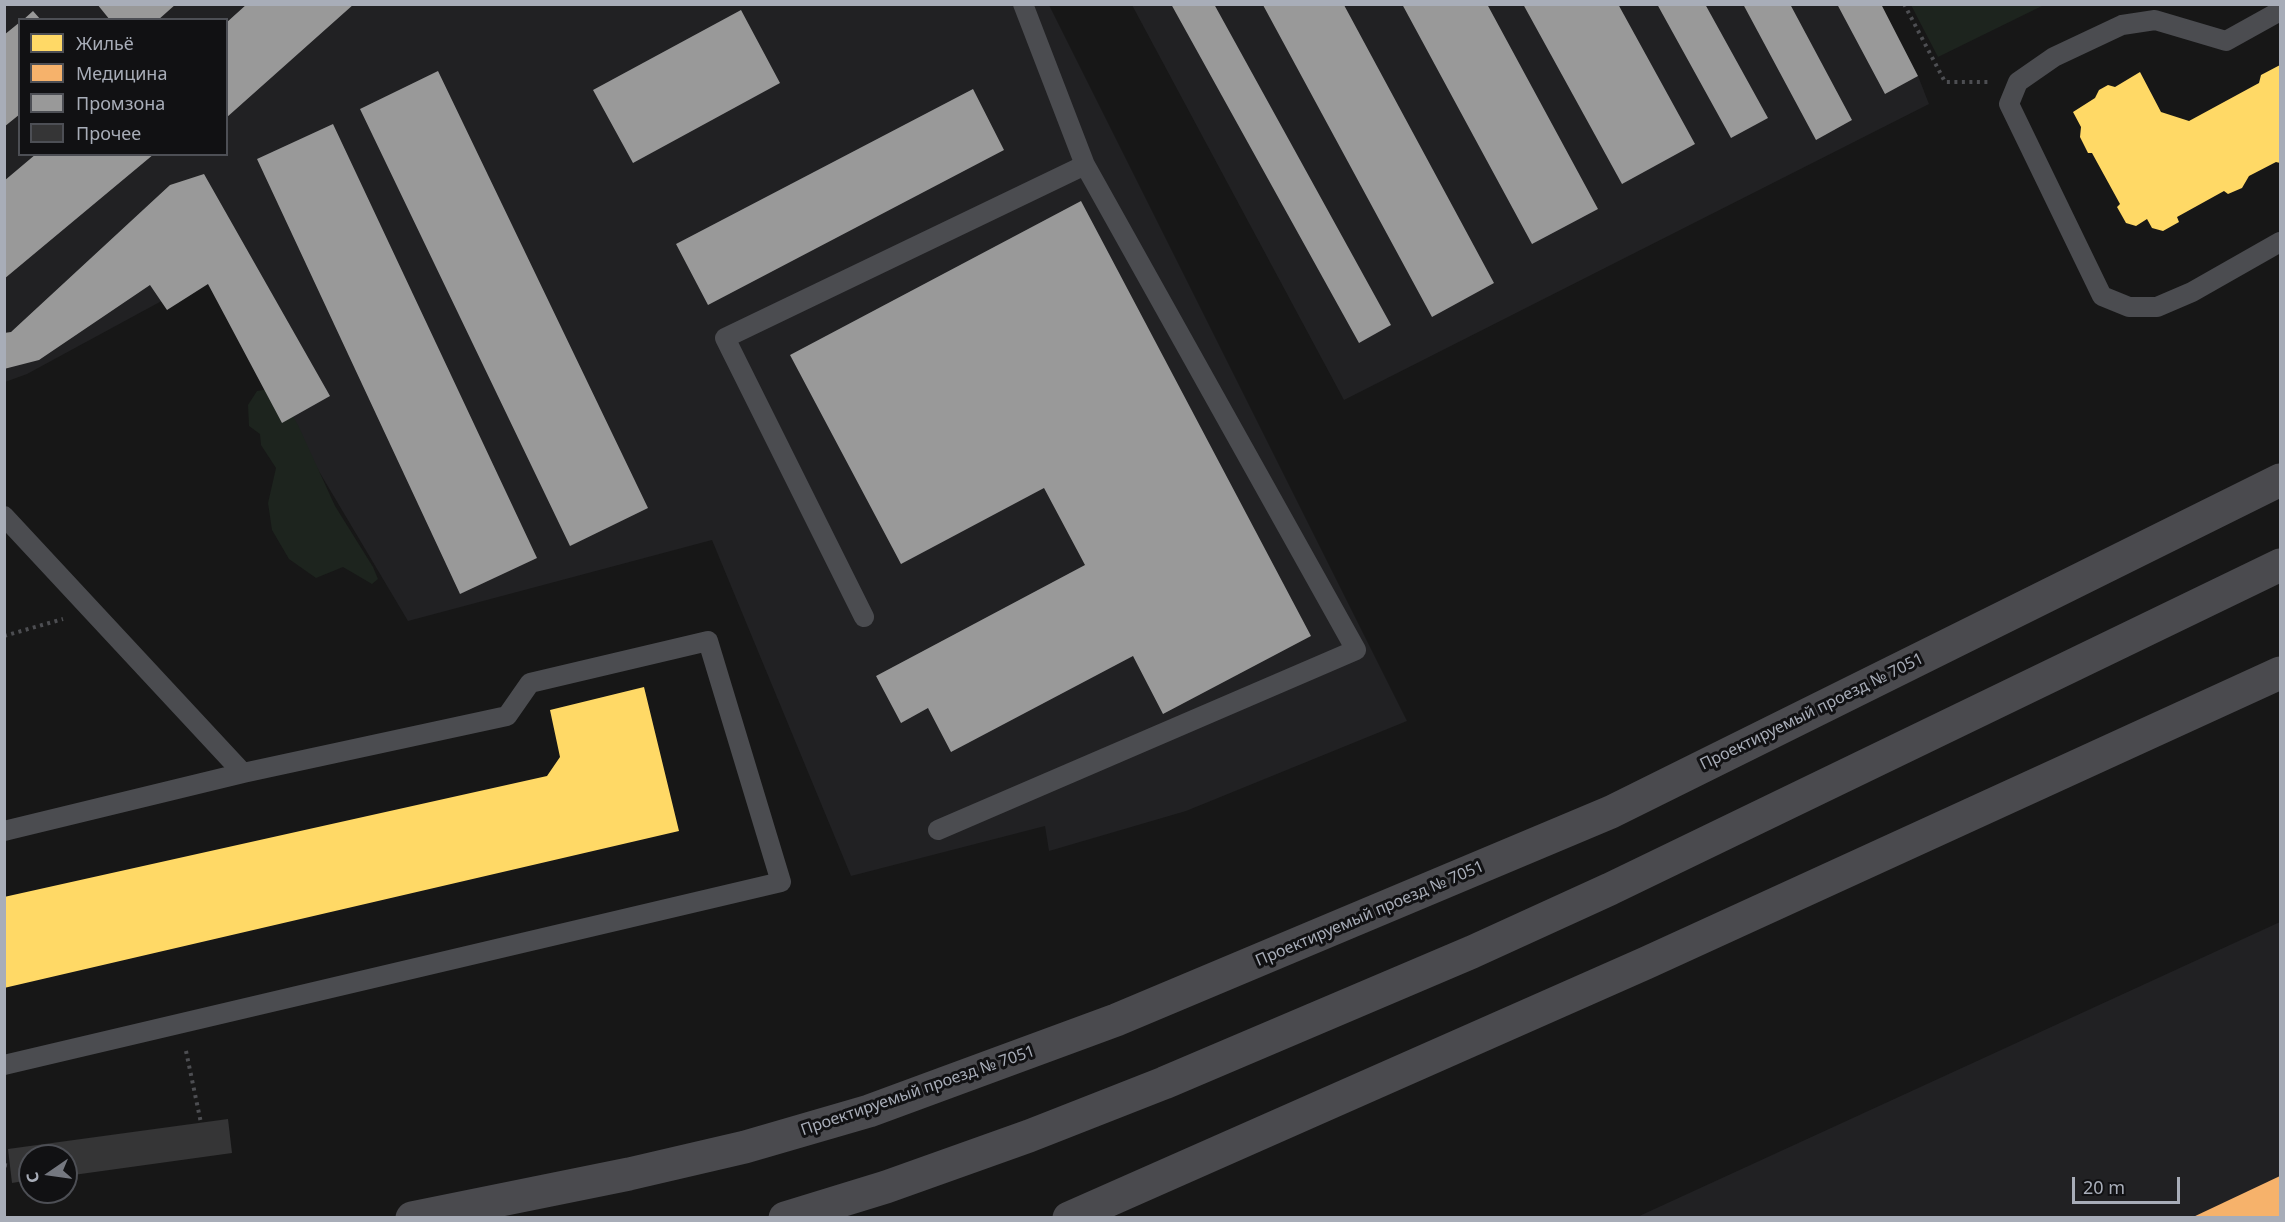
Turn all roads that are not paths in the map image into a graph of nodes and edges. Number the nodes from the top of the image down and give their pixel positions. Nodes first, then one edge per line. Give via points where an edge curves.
1 (1023, 4) edge
2 (2280, 11) edge
3 (1085, 165) junction
4 (2280, 242) edge
5 (2280, 480) edge
6 (4, 516) edge
7 (2280, 565) edge
8 (864, 617) dead end
9 (2280, 674) edge
10 (243, 774) junction
11 (938, 830) dead end
12 (4, 831) edge
13 (4, 1065) edge
14 (412, 1218) edge
15 (785, 1218) edge
16 (1069, 1218) edge

1 - 3 lane
2 - 4 lane via 2226,41 2155,21 2122,25 2054,57 2018,82 2009,104 2102,296 2129,307 2157,307 2192,292
3 - 8 lane via 725,338
3 - 11 lane via 1356,650
5 - 14 main road, Проектируемый проезд № 7051 via 1611,812 1116,1020 869,1111 744,1147
6 - 10 lane
7 - 15 main road via 1610,889 1461,956 1029,1136
9 - 16 main road via 1668,953
10 - 12 lane
10 - 13 lane via 507,716 530,683 708,641 781,882

